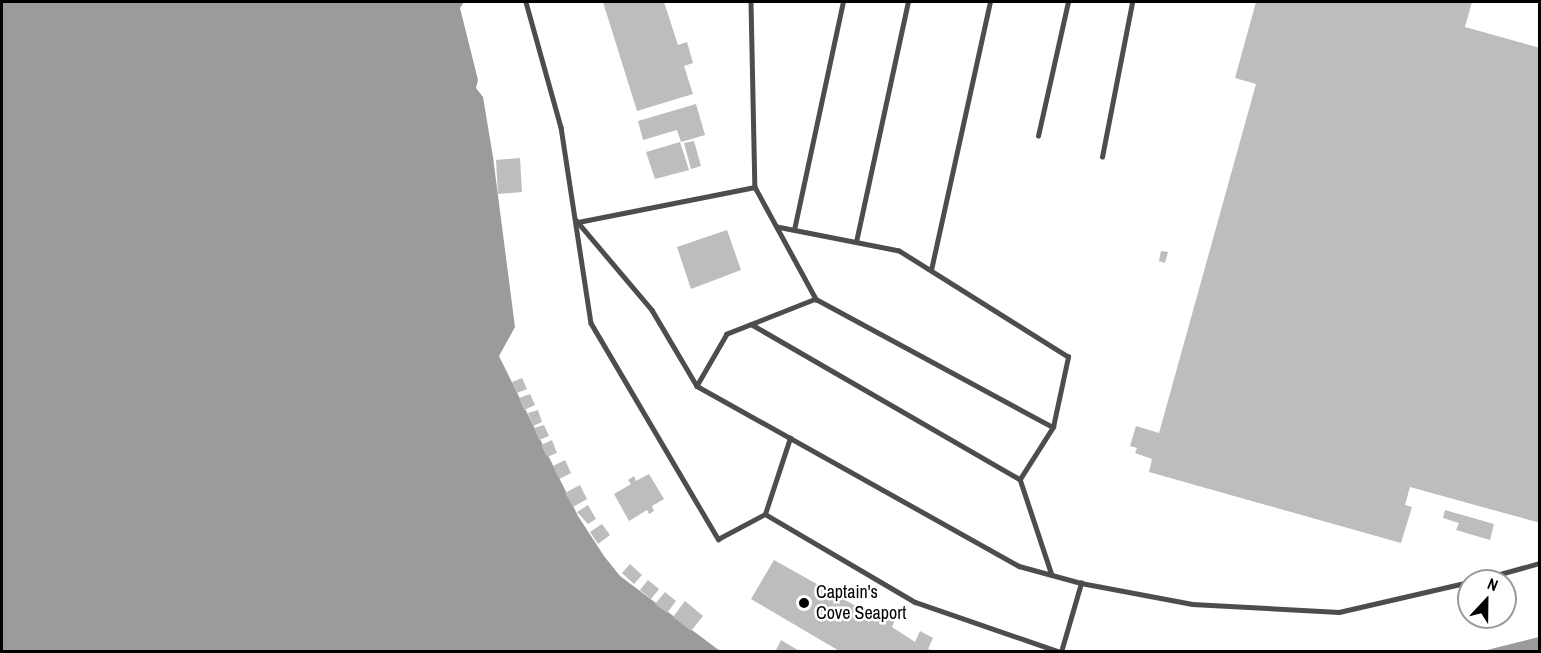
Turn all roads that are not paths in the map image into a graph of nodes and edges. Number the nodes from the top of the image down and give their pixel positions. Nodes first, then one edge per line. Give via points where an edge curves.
1 (526, 2) edge
2 (751, 2) edge
3 (843, 2) edge
4 (908, 2) edge
5 (990, 2) edge
6 (1068, 2) edge
7 (1132, 2) edge
8 (1038, 136) dead end
9 (1102, 157) dead end
10 (755, 187) junction
11 (576, 220) junction
12 (777, 227) junction
13 (794, 230) junction
14 (856, 242) junction
15 (931, 270) junction
16 (816, 299) junction
17 (752, 324) junction
18 (697, 386) junction
19 (1053, 427) junction
20 (790, 438) junction
21 (1020, 479) junction
22 (765, 514) junction
23 (1539, 563) edge
24 (1517, 569) edge
25 (1052, 575) junction
26 (1081, 583) junction
27 (1457, 585) edge
28 (1060, 651) edge

1 - 11 lane via 561,128
2 - 10 lane
3 - 13 lane
4 - 14 lane
5 - 15 lane
6 - 8 lane
7 - 9 lane
10 - 11 lane
10 - 12 lane
11 - 18 lane via 652,310
11 - 22 lane via 591,323 718,539
12 - 13 lane
12 - 16 lane
13 - 14 lane
14 - 15 lane via 899,251
15 - 19 lane via 1068,357
16 - 17 lane
16 - 19 lane
17 - 18 lane via 728,334
17 - 21 lane
18 - 20 lane
19 - 21 lane
20 - 22 lane
20 - 25 lane via 1018,566
21 - 25 lane
22 - 28 lane via 915,602
23 - 24 lane
25 - 26 lane
26 - 27 lane via 1192,604 1339,612
26 - 28 lane

